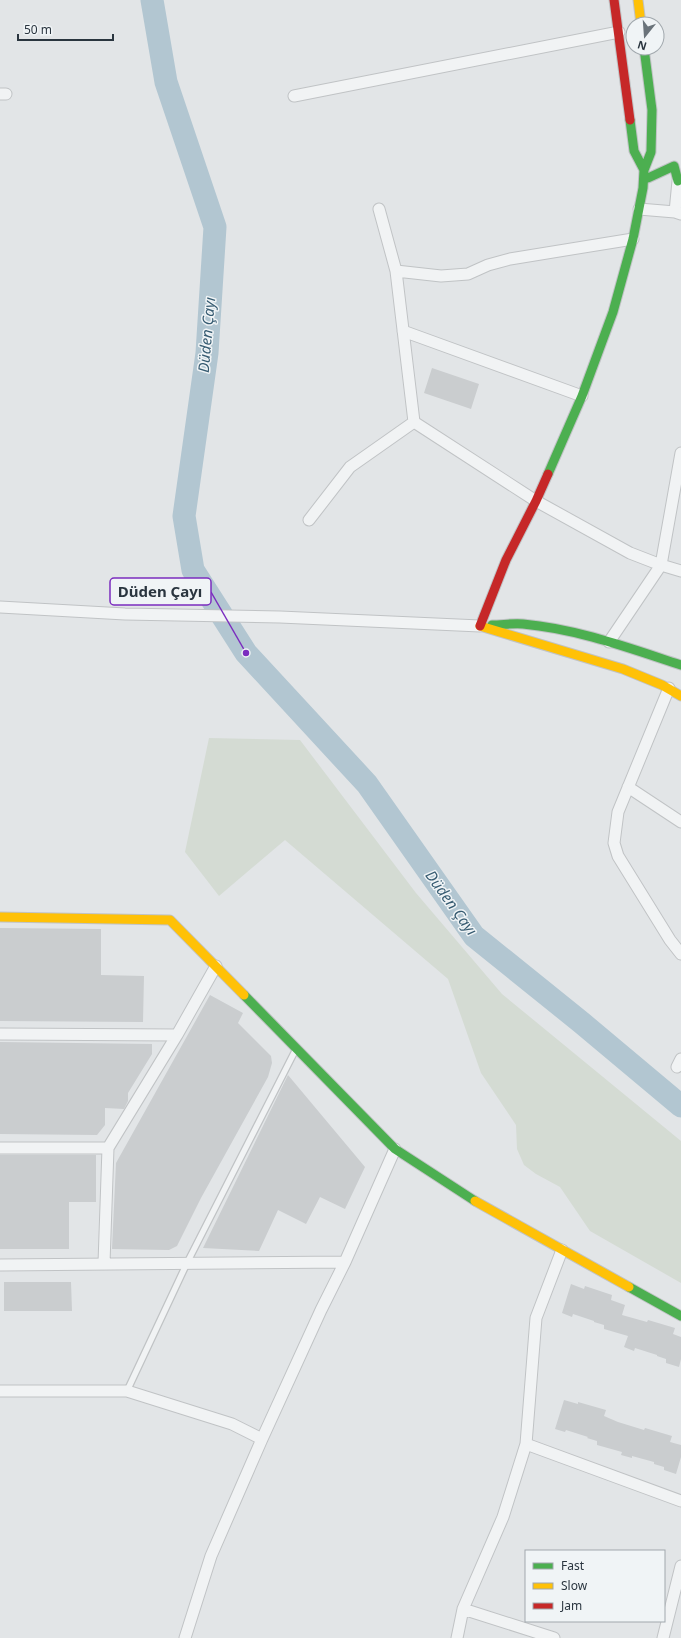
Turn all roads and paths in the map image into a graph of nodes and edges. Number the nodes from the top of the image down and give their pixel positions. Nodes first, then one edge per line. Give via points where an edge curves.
1 (614, 0) edge
2 (638, 0) edge
3 (640, 16) edge
4 (619, 32) junction
5 (645, 56) edge
6 (294, 96) dead end
7 (651, 152) junction
8 (678, 165) edge
9 (645, 175) junction
10 (673, 180) edge
11 (379, 209) dead end
12 (639, 209) junction
13 (678, 213) edge
14 (633, 239) junction
15 (396, 270) junction
16 (404, 331) junction
17 (582, 396) junction
18 (414, 422) junction
19 (681, 453) edge
20 (536, 501) junction
21 (309, 520) dead end
22 (661, 565) junction
23 (681, 571) edge
24 (0, 607) edge
25 (480, 626) junction
26 (609, 642) junction
27 (681, 665) edge
28 (669, 688) junction
29 (681, 696) edge
30 (628, 787) junction
31 (681, 822) edge
32 (0, 917) edge
33 (681, 954) edge
34 (216, 966) junction
35 (0, 1034) edge
36 (177, 1035) junction
37 (296, 1048) junction
38 (0, 1148) edge
39 (108, 1148) junction
40 (395, 1149) junction
41 (562, 1250) junction
42 (345, 1262) junction
43 (104, 1263) junction
44 (187, 1263) junction
45 (0, 1265) edge
46 (681, 1316) edge
47 (0, 1391) edge
48 (127, 1391) junction
49 (262, 1439) junction
50 (526, 1444) junction
51 (681, 1502) edge
52 (681, 1566) edge
53 (463, 1609) junction
54 (185, 1638) edge
55 (456, 1638) edge
56 (554, 1638) edge
57 (663, 1638) edge

1 - 4 main road
2 - 3 main road
4 - 6 street
4 - 9 main road via 634,151
5 - 7 main road via 652,110
7 - 8 main road
7 - 9 main road
8 - 9 main road
8 - 10 main road
9 - 10 main road
9 - 12 main road
10 - 13 street
11 - 15 street
12 - 13 street
12 - 14 main road
14 - 15 street via 510,259 468,274 441,276
14 - 17 main road via 613,312
15 - 16 street
16 - 17 street
16 - 18 street
17 - 20 main road
18 - 20 street
18 - 21 street via 350,467
19 - 22 street
20 - 22 street via 630,552
20 - 25 main road via 506,560
22 - 23 street
22 - 26 street
24 - 25 street
25 - 26 main road via 522,624
25 - 28 main road via 606,662
26 - 27 main road
28 - 29 main road
28 - 30 street
30 - 31 street
30 - 33 street via 615,826 614,843 618,856
32 - 34 main road via 170,920
34 - 36 street
34 - 37 main road
35 - 36 street
36 - 39 street
37 - 40 main road
37 - 44 lane
38 - 39 street
39 - 43 street
40 - 41 main road via 482,1205
40 - 42 street
41 - 46 main road
41 - 50 street via 536,1318
42 - 44 street
42 - 49 street
43 - 44 street
43 - 45 street
44 - 48 lane
47 - 48 street
48 - 49 street via 232,1424
49 - 54 street via 211,1556
50 - 51 street
50 - 53 street via 503,1517
52 - 57 street
53 - 55 street
53 - 56 street

